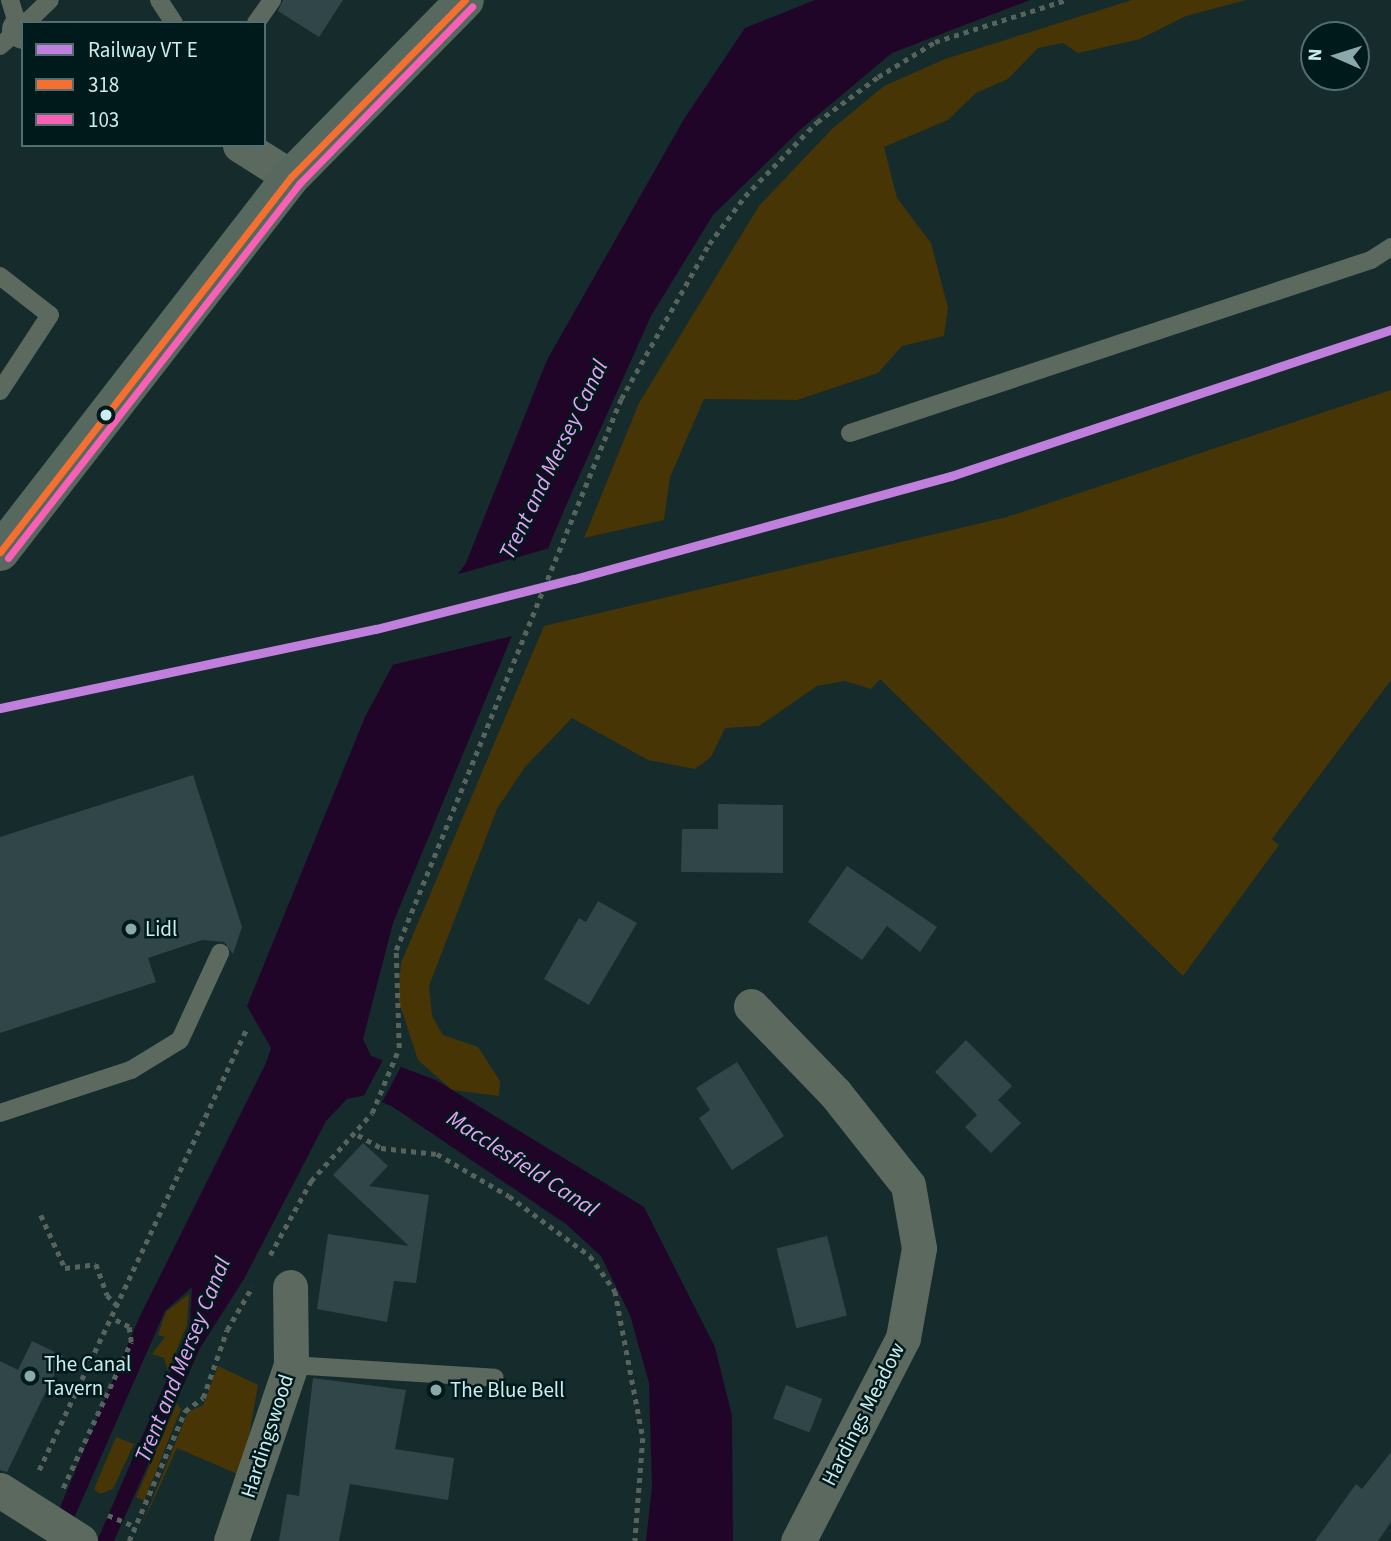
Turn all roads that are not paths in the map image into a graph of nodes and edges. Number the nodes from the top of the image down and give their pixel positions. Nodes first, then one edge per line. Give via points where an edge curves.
1 (50, 0) edge
2 (159, 0) edge
3 (272, 0) edge
4 (465, 0) edge
5 (173, 21) edge
6 (257, 21) edge
7 (19, 22) edge
8 (243, 147) edge
9 (291, 177) junction
10 (1391, 247) edge
11 (0, 276) edge
12 (0, 391) edge
13 (850, 433) dead end
14 (0, 552) edge
15 (220, 953) dead end
16 (751, 1006) dead end
17 (0, 1114) edge
18 (275, 1280) road end
19 (290, 1365) junction
20 (495, 1378) dead end
21 (19, 1503) edge
22 (80, 1541) edge
23 (231, 1541) edge
24 (798, 1541) edge

1 - 7 lane
2 - 5 lane
3 - 6 lane
4 - 9 main road via 424,35
8 - 9 street
9 - 14 main road
10 - 13 lane via 1371,260
11 - 12 lane via 50,315
15 - 17 lane via 180,1040 131,1070
16 - 24 street, Hardings Meadow via 835,1093 908,1185 919,1248 904,1338
18 - 19 street, Hardingswood
19 - 20 lane
19 - 23 street, Hardingswood
21 - 22 street

